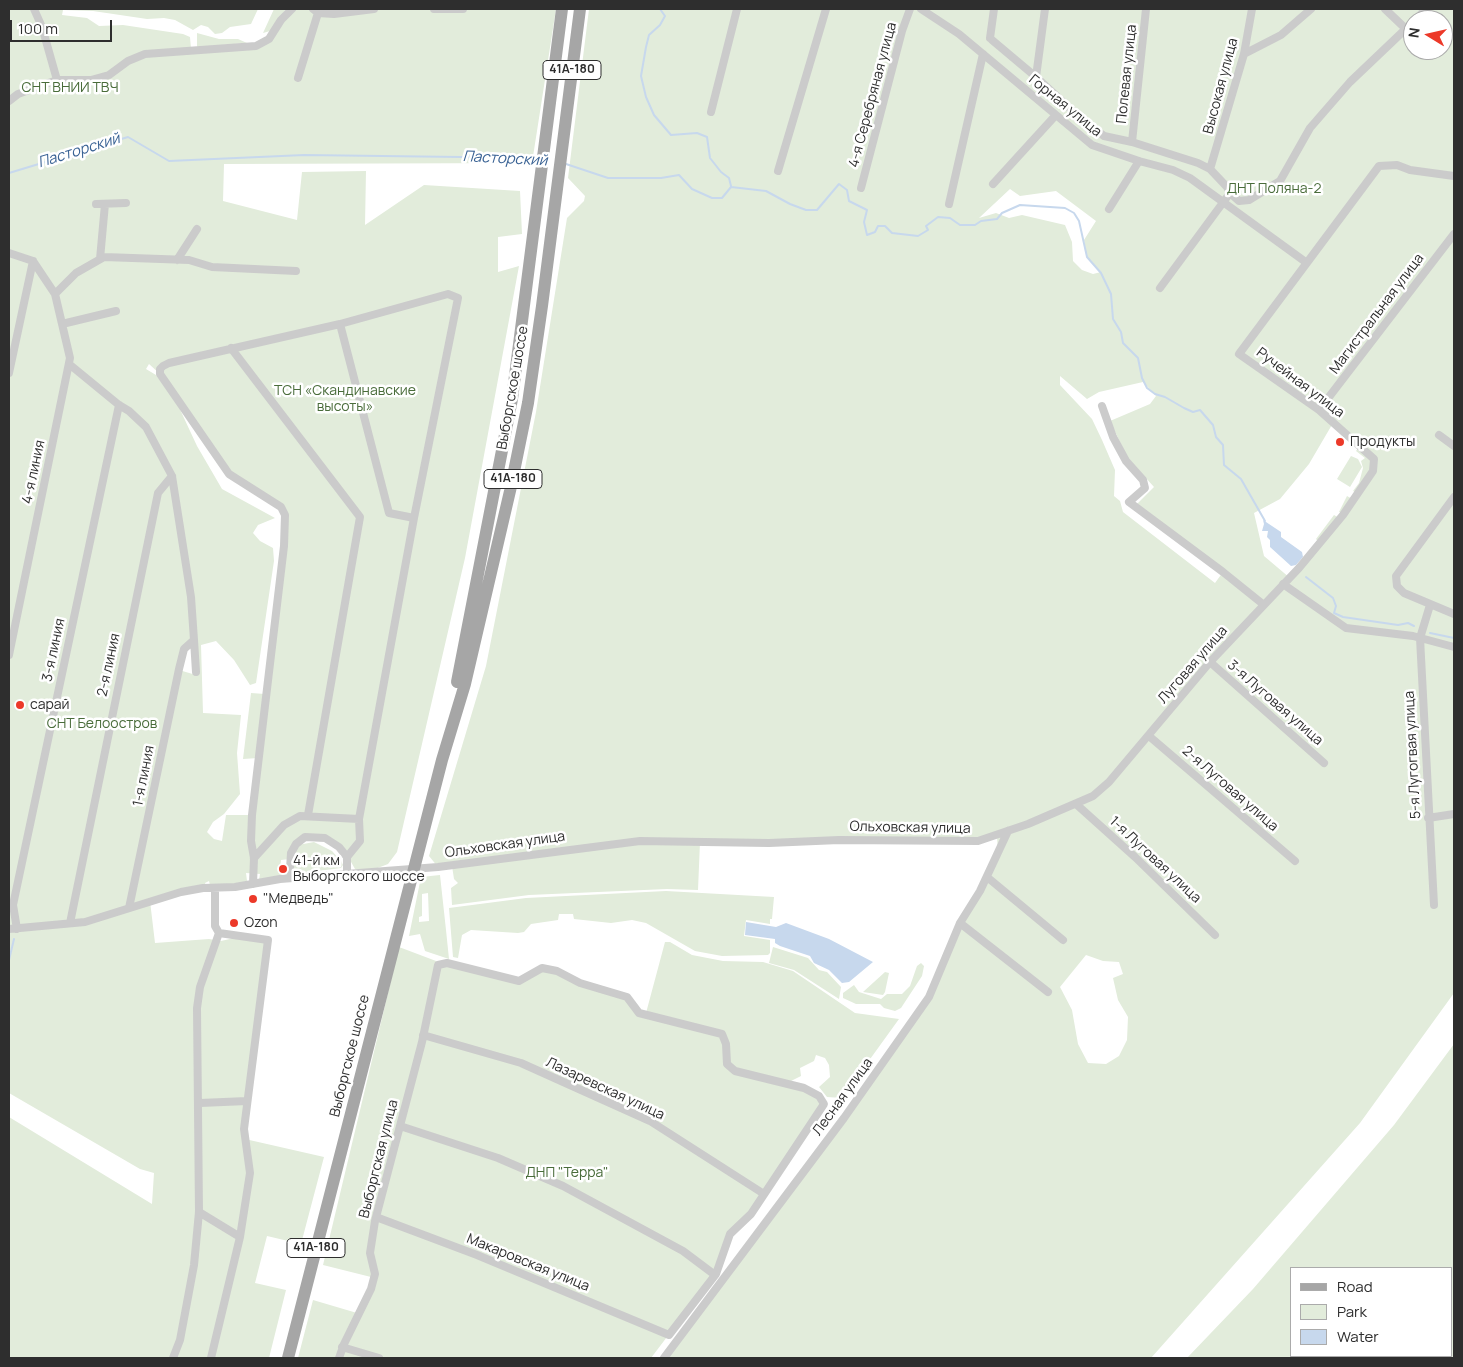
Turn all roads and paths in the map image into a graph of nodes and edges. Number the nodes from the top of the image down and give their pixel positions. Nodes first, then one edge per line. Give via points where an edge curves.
1 (34, 9) edge
2 (292, 9) edge
3 (374, 9) edge
4 (434, 9) edge
5 (463, 9) edge
6 (562, 9) edge
7 (580, 9) edge
8 (737, 9) edge
9 (826, 9) edge
10 (910, 9) edge
11 (921, 9) edge
12 (994, 9) edge
13 (1045, 9) edge
14 (1146, 9) edge
15 (1252, 9) edge
16 (1311, 9) edge
17 (1384, 9) edge
18 (315, 11) edge
19 (1403, 26) edge
20 (1403, 32) edge
21 (983, 54) junction
22 (1244, 54) junction
23 (1036, 76) junction
24 (298, 78) dead end
25 (57, 80) junction
26 (9, 101) edge
27 (711, 112) dead end
28 (1055, 116) junction
29 (1132, 142) junction
30 (1139, 162) junction
31 (1210, 169) junction
32 (778, 171) dead end
33 (1454, 176) edge
34 (993, 184) dead end
35 (861, 188) dead end
36 (1230, 193) junction
37 (126, 203) dead end
38 (1223, 203) junction
39 (949, 204) dead end
40 (1108, 209) dead end
41 (197, 229) dead end
42 (1454, 234) edge
43 (9, 253) edge
44 (100, 258) junction
45 (177, 260) junction
46 (32, 262) junction
47 (1306, 263) junction
48 (296, 271) dead end
49 (1160, 288) dead end
50 (55, 294) junction
51 (116, 311) dead end
52 (62, 324) junction
53 (340, 324) junction
54 (231, 348) junction
55 (69, 364) junction
56 (9, 372) edge
57 (119, 405) junction
58 (1102, 406) dead end
59 (1319, 410) junction
60 (1439, 435) dead end
61 (1454, 446) edge
62 (172, 476) junction
63 (1369, 480) joint
64 (1454, 497) edge
65 (414, 518) junction
66 (1284, 584) junction
67 (1264, 605) junction
68 (1430, 605) junction
69 (1454, 614) edge
70 (1420, 638) junction
71 (194, 640) junction
72 (1454, 647) edge
73 (9, 655) edge
74 (1210, 662) junction
75 (196, 672) dead end
76 (1149, 736) junction
77 (442, 760) junction
78 (1324, 763) dead end
79 (1076, 804) junction
80 (1454, 814) edge
81 (308, 816) junction
82 (1428, 818) junction
83 (359, 819) junction
84 (1008, 831) junction
85 (347, 857) junction
86 (254, 858) junction
87 (1295, 861) dead end
88 (414, 870) junction
89 (347, 873) junction
90 (987, 877) junction
91 (292, 878) junction
92 (253, 884) junction
93 (215, 888) junction
94 (1434, 906) dead end
95 (129, 908) junction
96 (70, 923) junction
97 (960, 923) junction
98 (13, 929) edge
99 (219, 933) junction
100 (1215, 935) dead end
101 (1063, 940) dead end
102 (1048, 992) dead end
103 (423, 1035) junction
104 (247, 1101) junction
105 (200, 1103) junction
106 (400, 1126) junction
107 (764, 1194) junction
108 (200, 1212) junction
109 (376, 1217) junction
110 (240, 1236) junction
111 (715, 1275) junction
112 (342, 1347) junction
113 (173, 1358) edge
114 (211, 1358) edge
115 (288, 1358) edge
116 (339, 1358) edge
117 (380, 1358) edge
118 (664, 1358) edge

1 - 25 street
2 - 25 street via 269,39 256,46 145,54 128,61 115,72 91,80
3 - 18 street via 341,14
4 - 5 street
6 - 77 main road, Выборгское шоссе / 41А-180 via 512,398
7 - 77 main road, Выборгское шоссе / 41А-180 via 528,403 470,666
8 - 27 street
9 - 32 street
10 - 35 street, 4-я Серебряная улица via 896,50
11 - 21 street, Горная улица
12 - 23 street via 991,39
13 - 23 street
14 - 29 street, Полевая улица
15 - 22 street, Высокая улица
16 - 22 street via 1281,35
17 - 19 street
18 - 24 street
20 - 36 street via 1350,82 1310,128 1280,181 1249,200 1239,201
21 - 28 street, Горная улица
21 - 39 street
22 - 31 street, Высокая улица
23 - 29 street via 1104,136
25 - 26 street via 18,94
28 - 30 street, Горная улица via 1092,145
28 - 34 street
29 - 31 street
30 - 38 street, Горная улица via 1173,170 1190,178
30 - 40 street
31 - 36 street
33 - 47 street via 1397,165 1379,166
36 - 38 street
37 - 44 street via 101,204
38 - 47 street, Горная улица
38 - 49 street
41 - 45 street
42 - 59 street, Магистральная улица
43 - 46 street
44 - 45 street
44 - 50 street via 76,273
45 - 48 street via 212,267
46 - 50 street
46 - 56 street
47 - 59 street, Ручейная улица via 1238,354
50 - 52 street, 4-я линия
51 - 52 street
52 - 55 street, 4-я линия
53 - 54 street
53 - 65 street via 389,513
53 - 65 street via 448,294 458,298
54 - 81 street via 360,517
54 - 86 street via 162,366 160,374 229,474 281,507 285,515 252,815
55 - 57 street
55 - 73 street, 4-я линия
57 - 62 street via 146,427
57 - 98 street, 3-я линия via 13,905
58 - 67 street via 1126,461 1143,480 1145,488 1129,502
59 - 63 street, Ручейная улица via 1374,460
60 - 61 street
62 - 71 street via 191,597
62 - 96 street, 2-я линия via 158,493
63 - 66 street, Луговая улица
64 - 68 street via 1396,576 1397,586 1404,593
65 - 83 street
66 - 67 street, Луговая улица
66 - 70 street via 1346,628
67 - 74 street, Луговая улица
68 - 69 street
68 - 70 street, 5-я Лугогвая улица
70 - 72 street
70 - 82 street, 5-я Лугогвая улица
71 - 75 street
71 - 95 street, 1-я линия via 184,649
74 - 76 street, Луговая улица
74 - 78 street, 3-я Луговая улица
76 - 79 street, Луговая улица via 1109,782 1093,796
76 - 87 street, 2-я Луговая улица
77 - 88 main road, Выборгское шоссе / 41А-180
79 - 84 street, Луговая улица
79 - 100 street, 1-я Луговая улица
80 - 82 street
81 - 83 street
81 - 86 street via 300,816 284,825
82 - 94 street, 5-я Лугогвая улица
83 - 85 street via 360,841
84 - 88 street, Ольховская улица via 978,841 951,842 640,841
84 - 90 street, Лесная улица
85 - 89 street
85 - 91 street via 325,838 305,837 291,853
86 - 92 street
88 - 89 street, Ольховская улица
88 - 115 main road, Выборгское шоссе / 41А-180
89 - 91 street, Ольховская улица
90 - 97 street, Лесная улица
90 - 101 street
91 - 92 street, Ольховская улица
92 - 93 street, Ольховская улица
93 - 95 street, Ольховская улица via 181,892
93 - 99 street via 215,926
95 - 96 street, Ольховская улица via 103,918
96 - 98 street, Ольховская улица
97 - 102 street
97 - 118 street, Лесная улица via 929,997 916,1017
99 - 104 street via 268,940
99 - 105 street via 200,986 197,1008
103 - 106 street, Выборгская улица
103 - 107 street, Лазаревская улица via 521,1064 650,1122
103 - 107 street, Выборгская улица via 435,974 438,965 447,963 519,980 542,968 557,971 580,983 626,997 639,1013 722,1034 727,1064 735,1071 804,1088 819,1096 824,1104
104 - 105 street
104 - 110 street via 244,1129 250,1172
105 - 108 street
106 - 109 street, Выборгская улица
106 - 111 street via 498,1158 564,1186 683,1252
107 - 111 street via 751,1214 730,1234
108 - 110 street
108 - 113 street via 194,1265 180,1340
109 - 111 street, Макаровская улица via 669,1335
109 - 112 street, Выборгская улица via 370,1253 374,1274 371,1289
110 - 114 street
112 - 116 street, Выборгская улица
112 - 117 street

